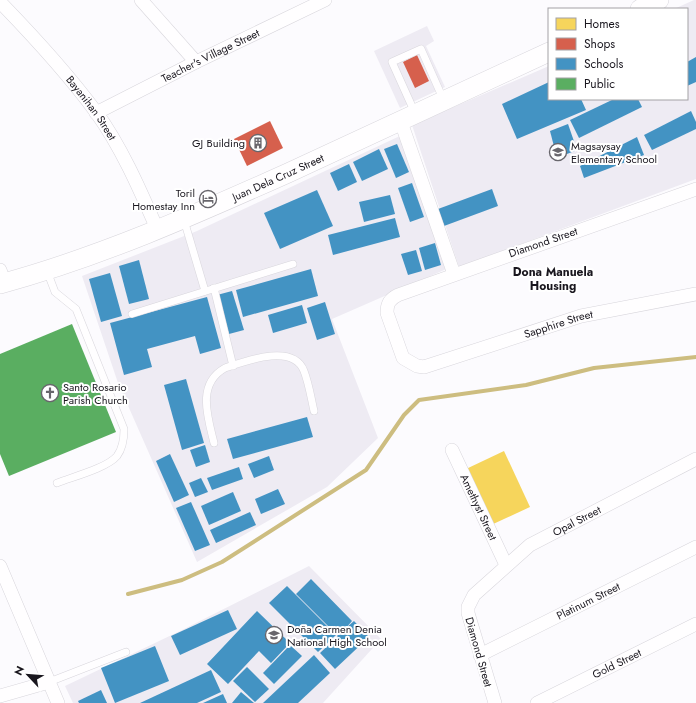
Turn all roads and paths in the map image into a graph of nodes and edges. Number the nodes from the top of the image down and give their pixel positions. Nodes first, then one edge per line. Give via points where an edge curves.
1 (141, 0) edge
2 (325, 0) edge
3 (659, 0) edge
4 (0, 2) edge
5 (642, 8) edge
6 (548, 52) edge
7 (196, 62) junction
8 (444, 102) junction
9 (96, 113) junction
10 (409, 118) junction
11 (696, 189) edge
12 (184, 220) junction
13 (158, 230) junction
14 (293, 264) dead end
15 (47, 271) junction
16 (454, 274) junction
17 (2, 279) edge
18 (214, 288) junction
19 (205, 291) junction
20 (696, 294) edge
21 (132, 314) dead end
22 (233, 366) junction
23 (424, 367) joint
24 (314, 411) dead end
25 (214, 443) dead end
26 (452, 450) dead end
27 (696, 460) edge
28 (57, 483) dead end
29 (696, 547) edge
30 (506, 565) junction
31 (0, 566) edge
32 (470, 601) joint
33 (696, 624) edge
34 (126, 652) dead end
35 (480, 655) junction
36 (49, 682) junction
37 (0, 696) edge
38 (58, 703) edge
39 (495, 703) edge
40 (537, 703) edge

1 - 7 street
2 - 7 street, Teacher's Village Street
3 - 5 street
4 - 9 street, Bayanihan Street via 29,31
6 - 8 street, Juan Dela Cruz Street
7 - 9 street, Teacher's Village Street
8 - 10 street, Juan Dela Cruz Street
8 - 10 lane via 421,49 392,62
9 - 13 street, Bayanihan Street via 128,165
10 - 12 street, Juan Dela Cruz Street
10 - 16 street
11 - 16 street, Diamond Street
12 - 13 street, Juan Dela Cruz Street
12 - 19 lane
13 - 15 street, Juan Dela Cruz Street
14 - 18 lane
15 - 17 street, Juan Dela Cruz Street
15 - 28 lane via 55,292 76,309 124,429 124,440 116,458
16 - 23 street, Diamond Street via 391,298 387,306 403,358
18 - 19 lane
18 - 22 lane
19 - 21 lane
20 - 23 street, Sapphire Street via 581,316
22 - 24 lane via 273,355 291,358 300,364 304,371
22 - 25 lane via 218,372 208,388 205,400
26 - 30 street, Amethyst Street
27 - 30 street, Opal Street via 530,544
29 - 35 street, Platinum Street
30 - 32 street, Opal Street
31 - 36 street
32 - 35 street, Diamond Street via 468,613
33 - 40 street, Gold Street
34 - 36 lane
35 - 39 street, Diamond Street
36 - 37 street
36 - 38 street

